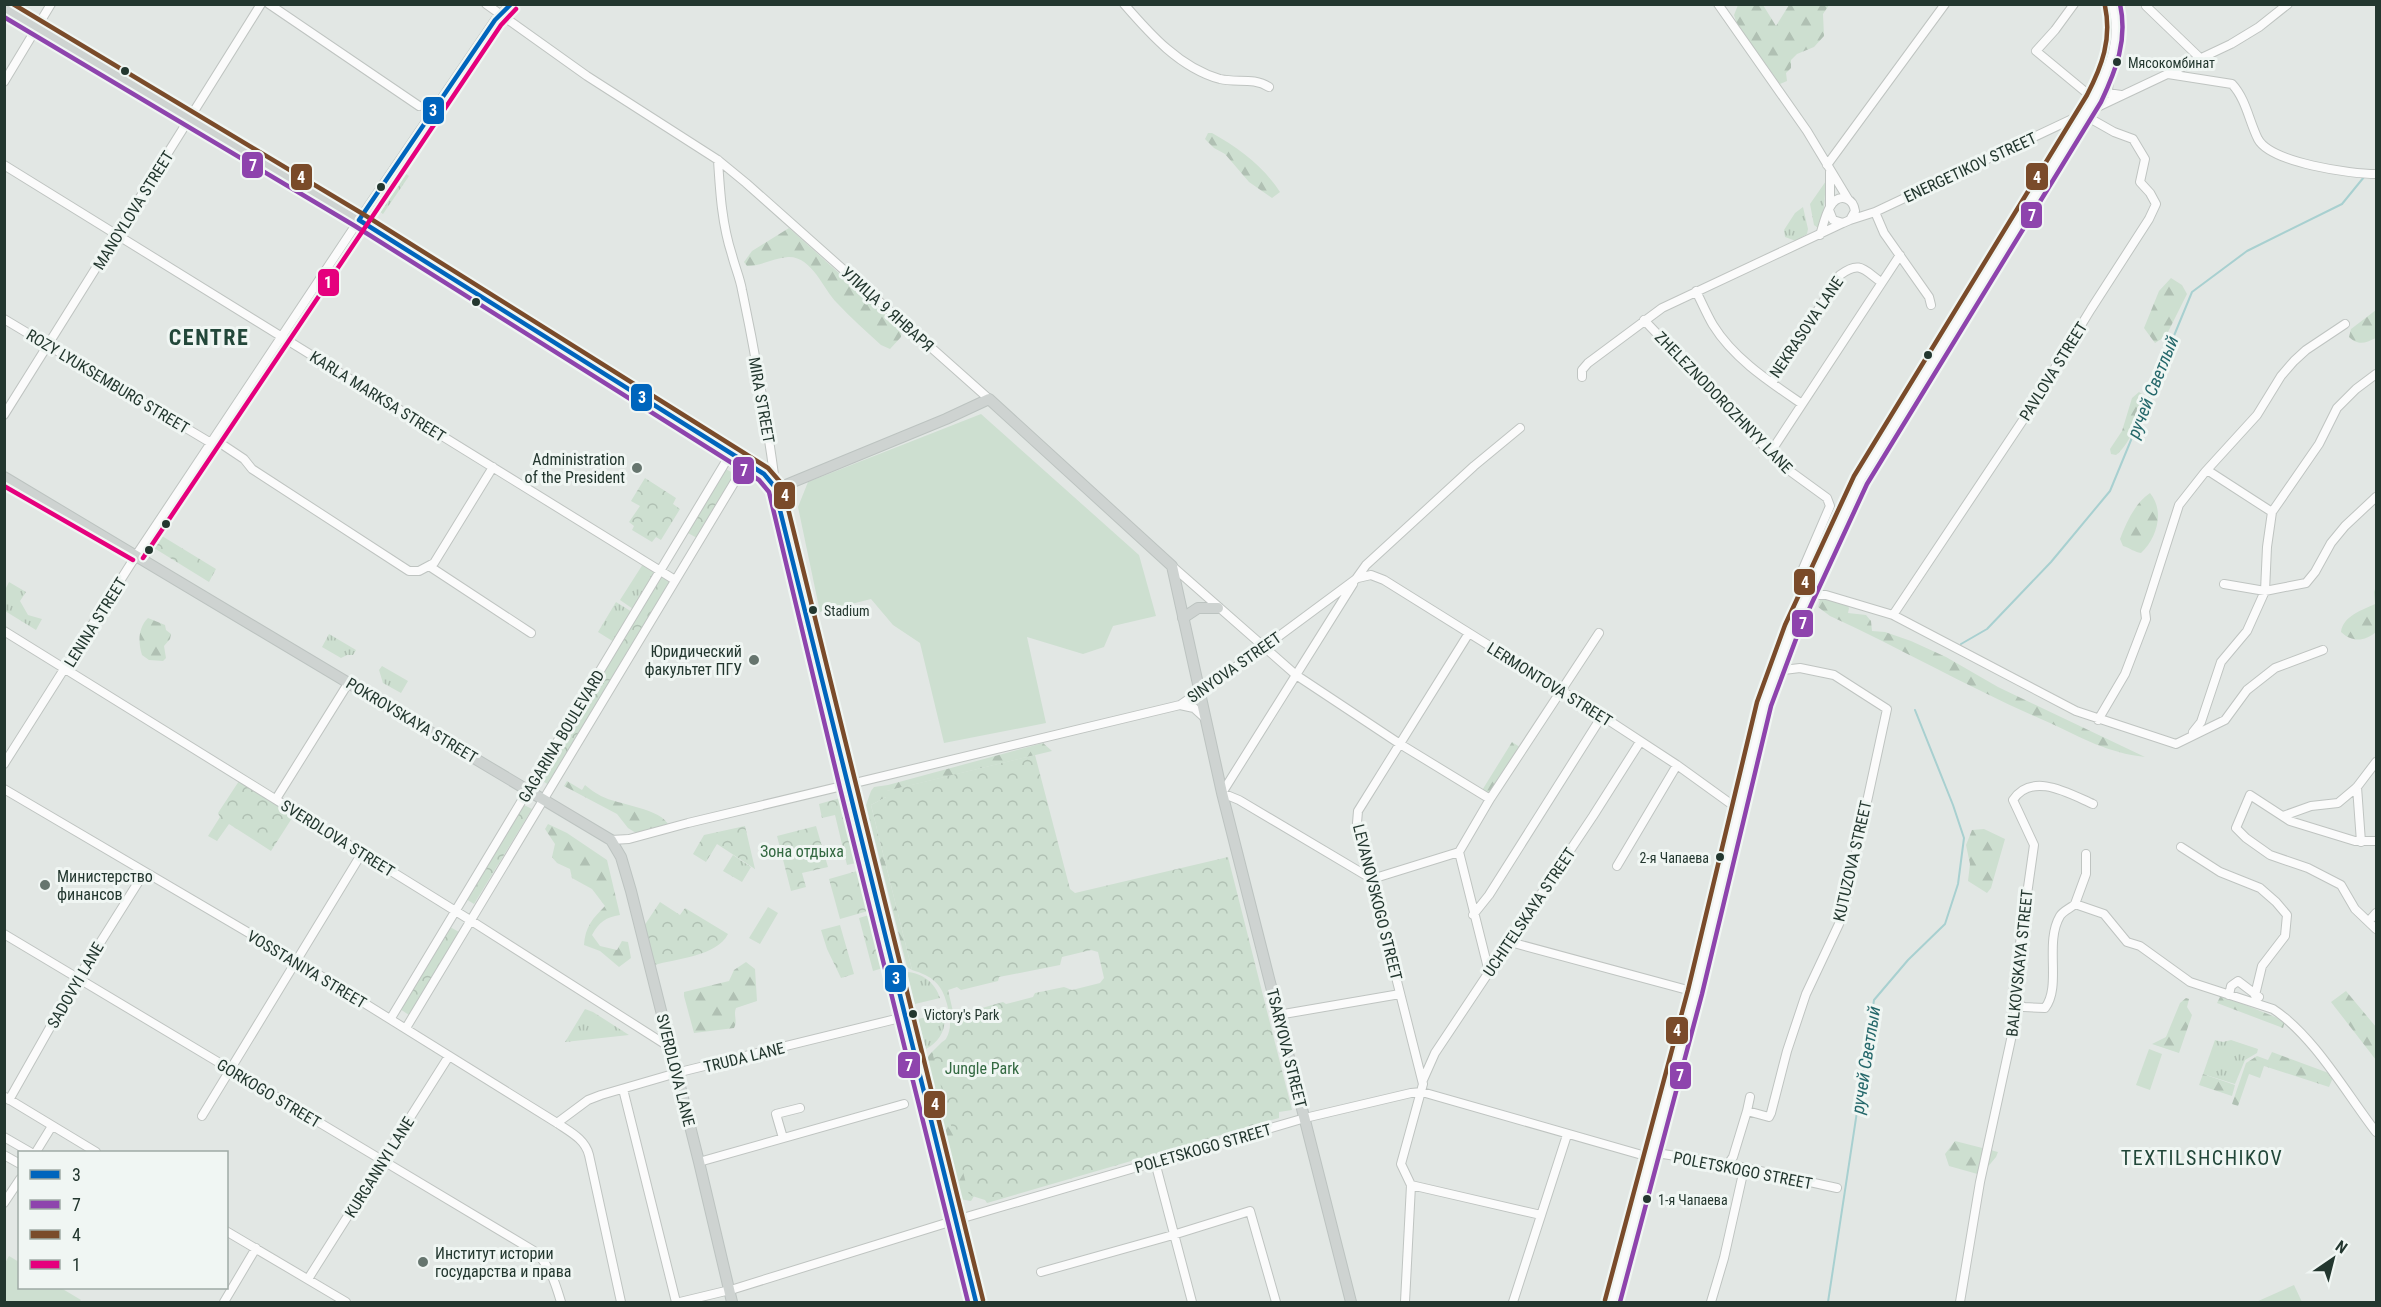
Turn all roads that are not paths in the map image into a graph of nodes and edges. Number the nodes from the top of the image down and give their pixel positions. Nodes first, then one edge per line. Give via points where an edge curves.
1 (51, 4) edge
2 (261, 4) edge
3 (269, 4) edge
4 (486, 4) edge
5 (511, 4) edge
6 (1124, 4) edge
7 (1718, 4) edge
8 (1945, 4) edge
9 (2074, 4) edge
10 (2112, 4) edge
11 (2286, 5) edge
12 (2146, 6) dead end
13 (4, 8) edge
14 (499, 16) junction
15 (37, 28) junction
16 (2200, 58) junction
17 (2109, 68) junction
18 (2168, 74) junction
19 (4, 82) edge
20 (1269, 87) dead end
21 (2124, 95) junction
22 (2094, 99) junction
23 (419, 106) dead end
24 (2084, 115) junction
25 (190, 120) junction
26 (718, 160) junction
27 (4, 165) edge
28 (1829, 169) junction
29 (2372, 174) edge
30 (1848, 199) junction
31 (1854, 207) junction
32 (1830, 208) junction
33 (1874, 212) junction
34 (359, 220) junction
35 (1847, 222) junction
36 (117, 234) junction
37 (1820, 235) junction
38 (1900, 255) junction
39 (1881, 282) junction
40 (1696, 291) junction
41 (1931, 305) dead end
42 (4, 319) edge
43 (1644, 320) junction
44 (2345, 324) dead end
45 (282, 336) junction
46 (48, 345) junction
47 (2376, 374) edge
48 (1582, 377) dead end
49 (1772, 383) junction
50 (989, 399) junction
51 (1802, 404) junction
52 (4, 415) edge
53 (1520, 428) dead end
54 (212, 441) junction
55 (731, 453) junction
56 (1770, 453) junction
57 (746, 463) junction
58 (493, 467) junction
59 (2207, 470) junction
60 (4, 477) edge
61 (776, 489) junction
62 (2376, 497) edge
63 (2272, 513) junction
64 (676, 544) junction
65 (137, 554) junction
66 (691, 554) junction
67 (429, 566) junction
68 (1172, 566) junction
69 (660, 570) junction
70 (1356, 579) junction
71 (675, 580) junction
72 (2224, 584) dead end
73 (1809, 591) junction
74 (2265, 591) junction
75 (1218, 608) junction
76 (1893, 615) junction
77 (1183, 618) junction
78 (4, 631) edge
79 (531, 633) dead end
80 (1469, 633) junction
81 (1599, 633) dead end
82 (1263, 648) junction
83 (2323, 650) dead end
84 (66, 669) junction
85 (1775, 671) junction
86 (1296, 675) junction
87 (350, 682) junction
88 (1199, 691) junction
89 (1561, 691) junction
90 (1180, 705) junction
91 (1205, 717) junction
92 (1602, 717) junction
93 (2098, 720) junction
94 (2191, 735) junction
95 (1640, 742) junction
96 (1401, 744) junction
97 (2376, 762) edge
98 (4, 764) edge
99 (1677, 765) junction
100 (847, 786) junction
101 (2357, 787) junction
102 (4, 789) edge
103 (528, 790) junction
104 (1222, 793) junction
105 (543, 799) junction
106 (1490, 799) junction
107 (276, 800) junction
108 (2094, 804) dead end
109 (1738, 809) junction
110 (2283, 816) junction
111 (611, 840) junction
112 (2376, 841) edge
113 (2361, 842) junction
114 (2181, 847) dead end
115 (1459, 852) junction
116 (362, 853) junction
117 (2086, 854) dead end
118 (1617, 866) dead end
119 (144, 873) junction
120 (1372, 879) junction
121 (2075, 904) junction
122 (456, 911) junction
123 (2376, 913) edge
124 (1473, 915) junction
125 (470, 920) junction
126 (2369, 921) junction
127 (2376, 929) edge
128 (4, 934) edge
129 (1510, 942) junction
130 (295, 960) junction
131 (1488, 972) junction
132 (78, 978) junction
133 (1695, 992) junction
134 (1400, 994) junction
135 (2229, 995) junction
136 (2255, 995) junction
137 (2014, 1003) junction
138 (2273, 1009) junction
139 (1278, 1015) junction
140 (904, 1017) junction
141 (391, 1018) junction
142 (406, 1028) junction
143 (671, 1048) junction
144 (449, 1056) junction
145 (230, 1070) junction
146 (677, 1073) junction
147 (1422, 1088) junction
148 (623, 1089) junction
149 (1750, 1097) dead end
150 (7, 1098) edge
151 (904, 1104) dead end
152 (800, 1108) dead end
153 (1747, 1111) junction
154 (202, 1116) dead end
155 (1305, 1119) junction
156 (557, 1123) junction
157 (52, 1126) junction
158 (2376, 1132) edge
159 (1567, 1135) junction
160 (4, 1137) edge
161 (783, 1138) junction
162 (28, 1151) edge
163 (37, 1151) edge
164 (94, 1151) edge
165 (4, 1155) edge
166 (1649, 1157) junction
167 (383, 1161) junction
168 (699, 1162) junction
169 (1155, 1162) junction
170 (18, 1163) edge
171 (1728, 1164) junction
172 (1744, 1168) junction
173 (18, 1182) edge
174 (1411, 1185) junction
175 (1837, 1188) dead end
176 (4, 1203) edge
177 (1541, 1215) junction
178 (956, 1220) junction
179 (228, 1232) edge
180 (1173, 1235) junction
181 (256, 1248) junction
182 (1041, 1272) dead end
183 (308, 1279) junction
184 (729, 1290) junction
185 (224, 1302) edge
186 (346, 1302) edge
187 (561, 1302) edge
188 (621, 1302) edge
189 (678, 1302) edge
190 (732, 1302) edge
191 (976, 1302) edge
192 (1192, 1302) edge
193 (1276, 1302) edge
194 (1351, 1302) edge
195 (1405, 1302) edge
196 (1514, 1302) edge
197 (1612, 1302) edge
198 (1712, 1302) edge
199 (1960, 1302) edge

1 - 15 street
2 - 25 street, MANOYLOVA STREET
3 - 23 street
4 - 14 street, УЛИЦА 9 ЯНВАРЯ
5 - 14 street, LENINA STREET
6 - 20 street via 1164,47 1192,66 1219,78 1251,80
7 - 28 street
8 - 28 street
9 - 22 street via 2036,51
10 - 17 street via 2116,32
11 - 16 street, ENERGETIKOV STREET via 2241,38
12 - 16 street
13 - 15 main road
14 - 26 street, УЛИЦА 9 ЯНВАРЯ
14 - 34 street, LENINA STREET
15 - 19 street
15 - 25 main road
16 - 18 street, ENERGETIKOV STREET
17 - 21 street via 2108,93
17 - 22 street
18 - 21 street, ENERGETIKOV STREET
18 - 29 street via 2232,84 2265,147 2313,166
21 - 24 street, ENERGETIKOV STREET
22 - 24 street
24 - 33 street, ENERGETIKOV STREET
24 - 73 street via 1860,480
24 - 76 street, PAVLOVA STREET via 2133,139 2145,159 2140,182 2156,204 2025,417
25 - 34 main road
25 - 36 street, MANOYLOVA STREET
26 - 50 street, УЛИЦА 9 ЯНВАРЯ
26 - 61 street, MIRA STREET via 723,213 742,291
27 - 36 street, KARLA MARKSA STREET
28 - 30 street
28 - 32 street
30 - 31 street
30 - 32 street via 1837,199
31 - 33 street
31 - 35 street
32 - 35 street via 1833,220
32 - 37 street
33 - 35 street, ENERGETIKOV STREET
33 - 38 street
34 - 45 street, LENINA STREET
34 - 55 main road
35 - 37 street, ENERGETIKOV STREET
36 - 45 street, KARLA MARKSA STREET
36 - 46 street, MANOYLOVA STREET
37 - 40 street, ENERGETIKOV STREET
38 - 39 street
38 - 41 street
39 - 49 street, NEKRASOVA LANE via 1860,267 1851,267 1840,275
39 - 51 street
40 - 43 street, ENERGETIKOV STREET
40 - 49 street, NEKRASOVA LANE via 1727,343
42 - 46 street, ROZY LYUKSEMBURG STREET
43 - 48 street, ENERGETIKOV STREET via 1587,363
43 - 56 street, ZHELEZNODOROZHNYY LANE
44 - 59 street via 2294,360 2257,415
45 - 54 street, LENINA STREET
45 - 58 street, KARLA MARKSA STREET
46 - 52 street, MANOYLOVA STREET
46 - 54 street, ROZY LYUKSEMBURG STREET
47 - 63 street via 2332,415 2319,444
49 - 51 street
50 - 61 main road
50 - 68 main road, УЛИЦА 9 ЯНВАРЯ
51 - 56 street
53 - 70 street, SINYOVA STREET via 1366,565
54 - 65 street, LENINA STREET
54 - 67 street, ROZY LYUKSEMBURG STREET via 409,571
55 - 57 main road
55 - 64 street, GAGARINA BOULEVARD
56 - 73 street, ZHELEZNODOROZHNYY LANE via 1827,498 1830,506 1802,571
57 - 61 main road via 768,477
57 - 66 street, GAGARINA BOULEVARD
58 - 67 street
58 - 69 street, KARLA MARKSA STREET
59 - 63 street
59 - 93 street via 2179,505 2145,611 2146,619 2125,674
60 - 65 main road, POKROVSKAYA STREET
61 - 100 main road, MIRA STREET
62 - 74 street via 2331,543 2306,583
63 - 74 street
64 - 66 street via 686,543
64 - 69 street, GAGARINA BOULEVARD
65 - 84 street, LENINA STREET
65 - 87 main road, POKROVSKAYA STREET
66 - 71 street, GAGARINA BOULEVARD
67 - 79 street
68 - 75 street, УЛИЦА 9 ЯНВАРЯ
68 - 77 main road, TSARYOVA STREET
69 - 71 street, KARLA MARKSA STREET
69 - 103 street, GAGARINA BOULEVARD
70 - 80 street, LERMONTOVA STREET via 1377,576
70 - 82 street, SINYOVA STREET
70 - 86 street
71 - 105 street, GAGARINA BOULEVARD
72 - 74 street
73 - 76 street
73 - 85 street
74 - 94 street via 2247,631 2221,662 2201,722
75 - 77 main road via 1198,608
75 - 82 street, УЛИЦА 9 ЯНВАРЯ
76 - 93 street
77 - 88 main road, TSARYOVA STREET
78 - 84 street, SVERDLOVA STREET
80 - 89 street, LERMONTOVA STREET
80 - 96 street, LEVANOVSKOGO STREET
81 - 89 street
82 - 86 street, УЛИЦА 9 ЯНВАРЯ
82 - 88 street, SINYOVA STREET
83 - 94 street via 2275,668 2247,690 2225,720
84 - 98 street, LENINA STREET
84 - 107 street, SVERDLOVA STREET
85 - 109 street
85 - 153 street, KUTUZOVA STREET via 1800,669 1834,675 1887,709 1839,924 1806,994 1771,1113 1769,1117
86 - 96 street, УЛИЦА 9 ЯНВАРЯ
86 - 104 street
87 - 103 main road, POKROVSKAYA STREET
87 - 107 street
88 - 90 street, SINYOVA STREET
88 - 91 main road, TSARYOVA STREET
89 - 92 street, LERMONTOVA STREET
89 - 106 street
90 - 91 street via 1194,708
90 - 100 street, SINYOVA STREET
91 - 104 main road, TSARYOVA STREET
92 - 95 street, LERMONTOVA STREET
92 - 124 street
93 - 94 street via 2176,744
95 - 99 street, LERMONTOVA STREET
95 - 129 street, UCHITELSKAYA STREET
96 - 106 street, УЛИЦА 9 ЯНВАРЯ
96 - 120 street, LEVANOVSKOGO STREET via 1358,811 1360,837
97 - 101 street
99 - 109 street, LERMONTOVA STREET
99 - 118 street
100 - 111 street via 629,839
100 - 140 main road, MIRA STREET
101 - 110 street via 2338,803
101 - 113 street
102 - 119 street, VOSSTANIYA STREET
103 - 105 main road, POKROVSKAYA STREET
103 - 122 street, GAGARINA BOULEVARD
104 - 120 street
104 - 139 main road, TSARYOVA STREET
105 - 111 main road, POKROVSKAYA STREET
105 - 125 street, GAGARINA BOULEVARD
106 - 115 street
107 - 116 street, SVERDLOVA STREET
108 - 137 street, BALKOVSKAYA STREET via 2049,786 2018,793 2013,800 2034,845
109 - 133 street
110 - 113 street
110 - 126 street via 2250,795 2236,828 2270,855 2341,885 2355,909
111 - 143 main road, SVERDLOVA LANE via 624,865
112 - 113 street
114 - 136 street via 2220,872 2260,888 2287,915 2285,936 2262,966
115 - 120 street
115 - 124 street
116 - 122 street, SVERDLOVA STREET
116 - 130 street
117 - 121 street via 2086,874
119 - 130 street, VOSSTANIYA STREET
119 - 132 street, SADOVYI LANE
120 - 134 street, LEVANOVSKOGO STREET
121 - 135 street via 2104,914 2127,942 2140,946 2190,982
121 - 137 street via 2061,914 2051,947 2054,979 2045,1008
122 - 125 street, SVERDLOVA STREET
122 - 141 street, GAGARINA BOULEVARD
123 - 126 street
124 - 131 street
125 - 142 street, GAGARINA BOULEVARD
125 - 143 street, SVERDLOVA STREET
126 - 127 street
128 - 132 street, GORKOGO STREET
129 - 131 street, UCHITELSKAYA STREET
129 - 133 street
130 - 141 street, VOSSTANIYA STREET
130 - 145 street
131 - 147 street, UCHITELSKAYA STREET via 1431,1060
132 - 145 street, GORKOGO STREET
132 - 150 street, SADOVYI LANE
133 - 166 street
134 - 139 street
134 - 147 street, LEVANOVSKOGO STREET
135 - 136 street via 2231,986 2238,981
135 - 138 street
136 - 138 street
137 - 199 street, BALKOVSKAYA STREET via 2014,1021
138 - 158 street via 2301,1033
139 - 155 main road, TSARYOVA STREET
140 - 146 street, TRUDA LANE
140 - 178 main road, MIRA STREET
141 - 142 street, VOSSTANIYA STREET
142 - 144 street, VOSSTANIYA STREET
143 - 146 main road, SVERDLOVA LANE
144 - 156 street, VOSSTANIYA STREET
144 - 167 street, KURGANNYI LANE
145 - 154 street
145 - 167 street, GORKOGO STREET
146 - 148 street, TRUDA LANE
146 - 168 main road, SVERDLOVA LANE
147 - 155 street, POLETSKOGO STREET
147 - 159 street, POLETSKOGO STREET
147 - 174 street, UCHITELSKAYA STREET via 1401,1164
148 - 156 street, TRUDA LANE via 588,1100
148 - 189 street
149 - 153 street
150 - 157 street
151 - 161 street
152 - 161 street via 776,1114
153 - 171 street
155 - 169 street, POLETSKOGO STREET
155 - 194 main road, TSARYOVA STREET
156 - 188 street, VOSSTANIYA STREET via 587,1146
157 - 163 street
157 - 164 street
159 - 166 street, POLETSKOGO STREET
159 - 177 street
160 - 162 street
161 - 168 street
165 - 170 street
166 - 171 street, POLETSKOGO STREET via 1663,1154
166 - 197 street
167 - 183 street, KURGANNYI LANE
167 - 187 street, GORKOGO STREET via 534,1251 550,1270
168 - 184 main road, SVERDLOVA LANE
169 - 178 street, POLETSKOGO STREET
169 - 180 street
171 - 172 street, POLETSKOGO STREET
172 - 175 street, POLETSKOGO STREET
172 - 198 street
173 - 176 street
174 - 177 street
174 - 195 street, UCHITELSKAYA STREET
177 - 196 street
178 - 184 street, POLETSKOGO STREET
178 - 191 main road, MIRA STREET
179 - 181 street
180 - 182 street
180 - 192 street
180 - 193 street via 1250,1211
181 - 183 street
181 - 185 street
183 - 186 street
184 - 189 street, POLETSKOGO STREET
184 - 190 main road, SVERDLOVA LANE

